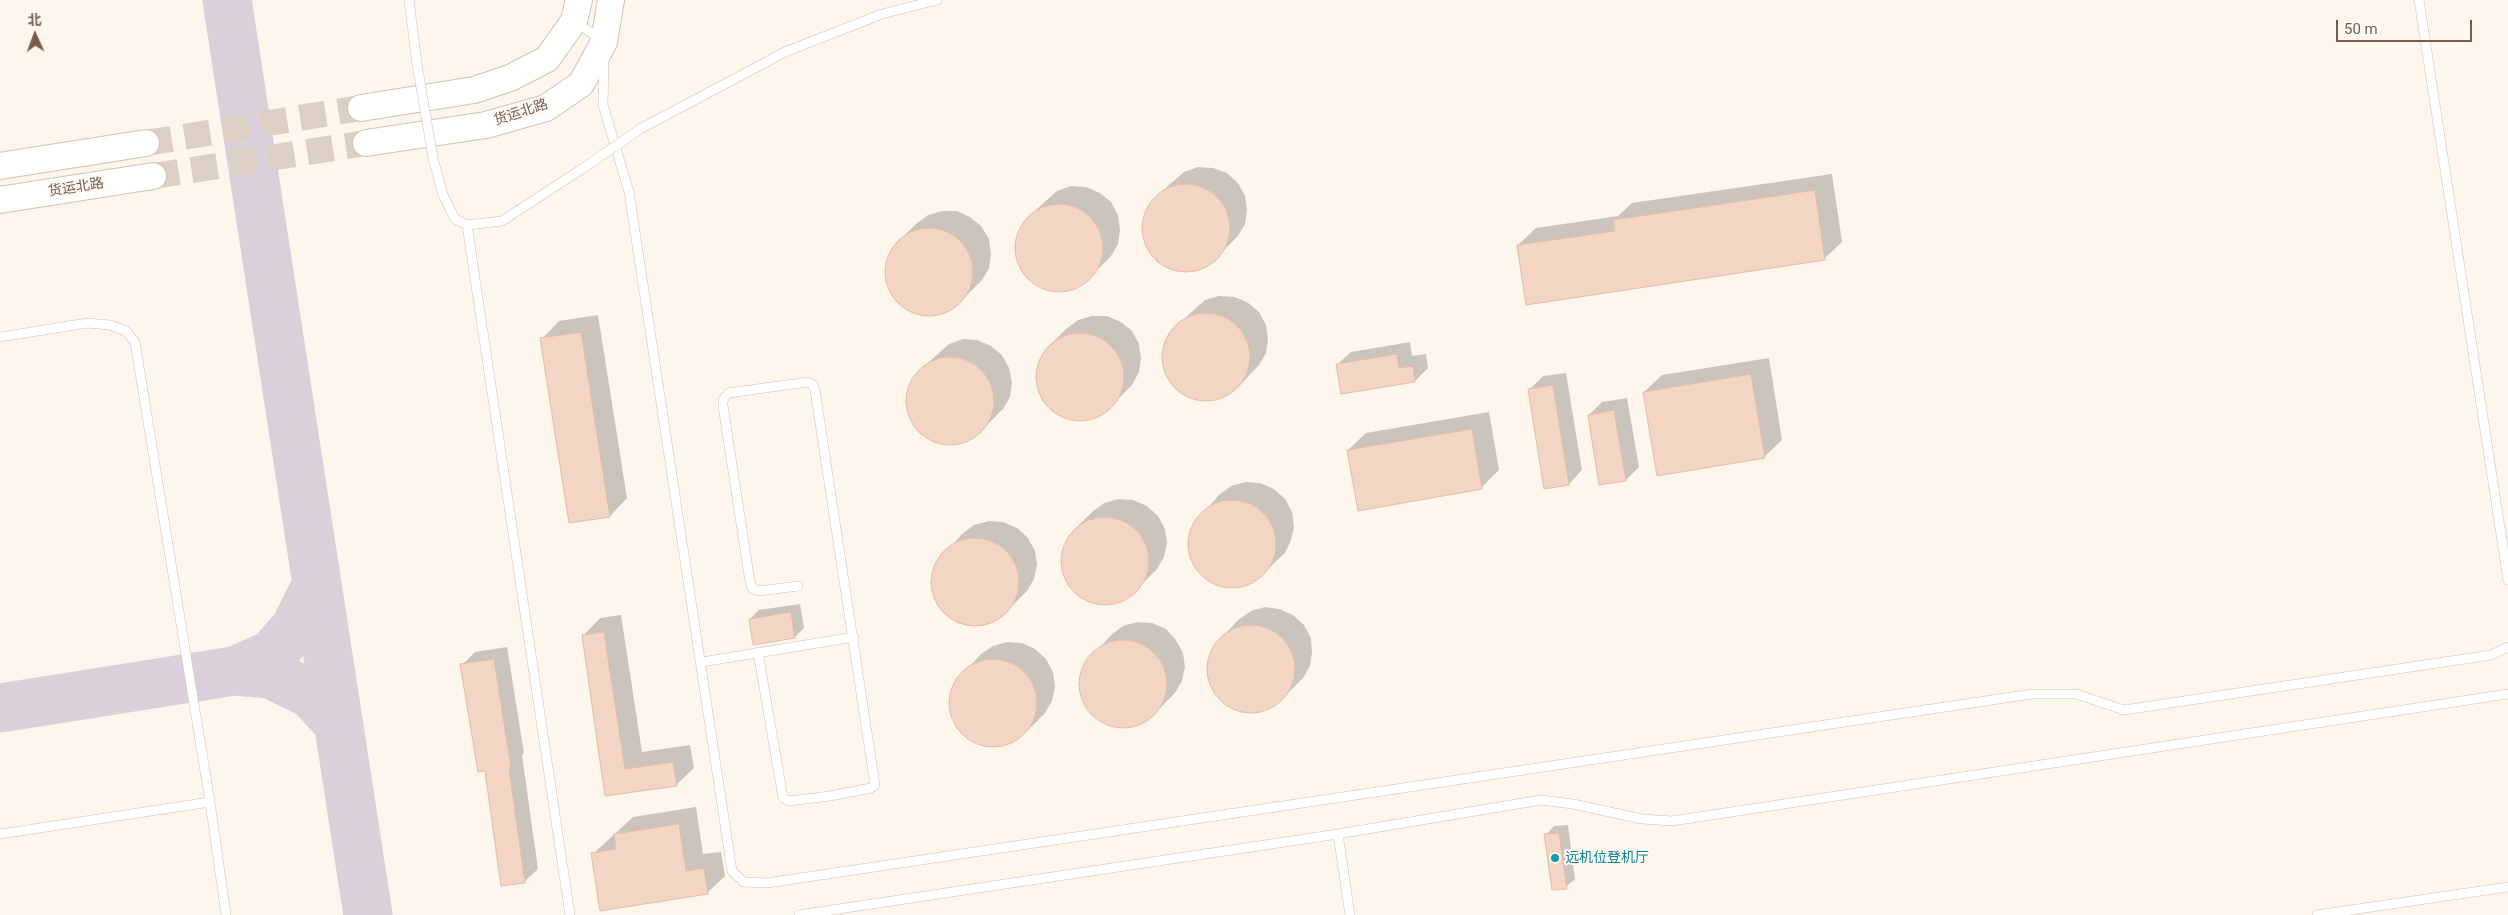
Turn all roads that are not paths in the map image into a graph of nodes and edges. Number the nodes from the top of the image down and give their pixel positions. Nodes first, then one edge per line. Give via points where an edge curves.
1 (409, 0) edge
2 (611, 0) edge
3 (937, 0) edge
4 (2419, 0) edge
5 (577, 10) edge
6 (604, 42) junction
7 (361, 108) tunnel mouth
8 (146, 143) tunnel mouth
9 (366, 143) tunnel mouth
10 (0, 166) edge
11 (153, 176) tunnel mouth
12 (0, 200) edge
13 (467, 225) junction
14 (0, 337) edge
15 (2508, 580) edge
16 (798, 586) dead end
17 (854, 637) junction
18 (2508, 648) edge
19 (758, 652) junction
20 (702, 662) junction
21 (2508, 694) edge
22 (210, 802) junction
23 (0, 834) edge
24 (1338, 834) junction
25 (2508, 887) edge
26 (226, 915) edge
27 (570, 915) edge
28 (799, 915) edge
29 (1350, 915) edge
30 (2317, 915) edge

1 - 13 lane, bridge via 433,158 443,195 455,219
2 - 6 main road, 货运北路
3 - 13 lane, bridge via 882,14 784,52 640,129 502,221
4 - 15 lane
5 - 6 lane
5 - 7 main road via 547,58 510,78 474,90
6 - 9 main road, 货运北路 via 581,84 546,108 486,124
6 - 20 lane via 603,105 628,192
8 - 10 main road
11 - 12 main road, 货运北路
13 - 27 lane
14 - 22 lane via 87,323 110,325 126,331 135,342
16 - 17 lane via 759,591 753,589 750,582 723,406 728,393 808,382 813,385
17 - 19 lane
17 - 19 lane via 876,781 871,788 830,796 789,801 783,798
18 - 20 lane via 2490,655 2124,710 2076,694 2032,694 767,883 744,882 732,871
19 - 20 lane
21 - 24 lane via 1672,821 1642,819 1541,800
22 - 23 lane
22 - 26 lane
24 - 28 lane
24 - 29 lane
25 - 30 lane

